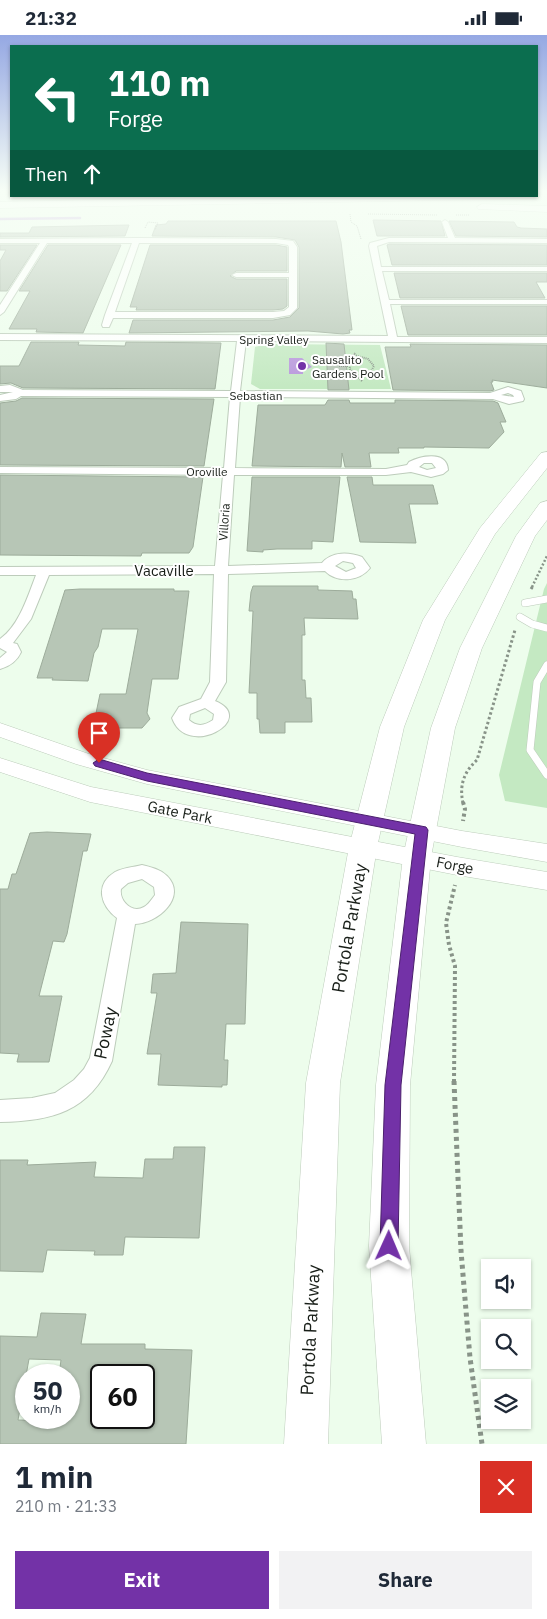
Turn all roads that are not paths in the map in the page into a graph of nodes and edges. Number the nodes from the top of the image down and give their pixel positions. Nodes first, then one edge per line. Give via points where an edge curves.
1 (34, 257) edge
2 (131, 257) edge
3 (293, 257) edge
4 (375, 257) edge
5 (378, 269) junction
6 (547, 269) edge
7 (236, 275) dead end
8 (292, 275) junction
9 (4, 300) edge
10 (385, 301) junction
11 (547, 302) edge
12 (0, 312) edge
13 (109, 315) junction
14 (0, 337) edge
15 (101, 338) junction
16 (242, 339) junction
17 (393, 339) junction
18 (547, 340) edge
19 (0, 389) edge
20 (19, 393) junction
21 (235, 395) junction
22 (494, 396) dead end
23 (0, 398) edge
24 (547, 457) edge
25 (413, 468) dead end
26 (0, 470) edge
27 (228, 471) junction
28 (547, 507) edge
29 (328, 567) dead end
30 (221, 570) junction
31 (0, 571) edge
32 (44, 571) junction
33 (547, 599) edge
34 (525, 603) road end
35 (520, 617) road end
36 (547, 628) edge
37 (3, 643) edge
38 (0, 664) edge
39 (547, 665) edge
40 (206, 703) dead end
41 (0, 730) edge
42 (0, 765) edge
43 (547, 775) edge
44 (367, 833) junction
45 (420, 844) junction
46 (547, 853) edge
47 (547, 881) edge
48 (127, 915) dead end
49 (0, 1111) edge
50 (306, 1444) edge
51 (404, 1444) edge

1 - 9 street
2 - 13 street
3 - 8 street
4 - 5 street
5 - 6 street
5 - 10 street
7 - 8 street
8 - 13 street via 293,308 282,314
9 - 12 street
10 - 11 street
10 - 17 street
13 - 15 street
14 - 15 street, Spring Valley
15 - 16 street, Spring Valley
16 - 17 street, Spring Valley
16 - 21 street, Villoria
17 - 18 street, Spring Valley
19 - 20 street, Sebastian via 16,389
20 - 21 street, Sebastian
20 - 23 street, Sebastian via 10,398
21 - 22 street, Sebastian
21 - 27 street, Villoria
24 - 44 main road, Portola Parkway via 487,532 434,621 392,727
25 - 27 street, Oroville via 386,472
26 - 27 street, Oroville
27 - 30 street, Villoria
28 - 45 main road via 526,536 471,648 443,728
29 - 30 street, Vacaville
30 - 32 street, Vacaville
30 - 40 street, Villoria via 218,682
31 - 32 street, Vacaville
32 - 37 street via 26,617 15,634
33 - 34 lane
35 - 36 lane via 532,625
37 - 38 street via 12,647 14,652 11,658
39 - 43 lane via 537,682 530,750
41 - 44 street, Gate Park via 147,777
42 - 44 street, Gate Park via 90,794 206,818
44 - 45 street, Forge
44 - 50 main road, Portola Parkway via 323,1083
45 - 46 street, Forge
45 - 47 street, Forge via 458,866
45 - 51 main road via 393,1085 389,1246
48 - 49 street, Poway via 101,1061 92,1079 77,1095 57,1105 29,1111

